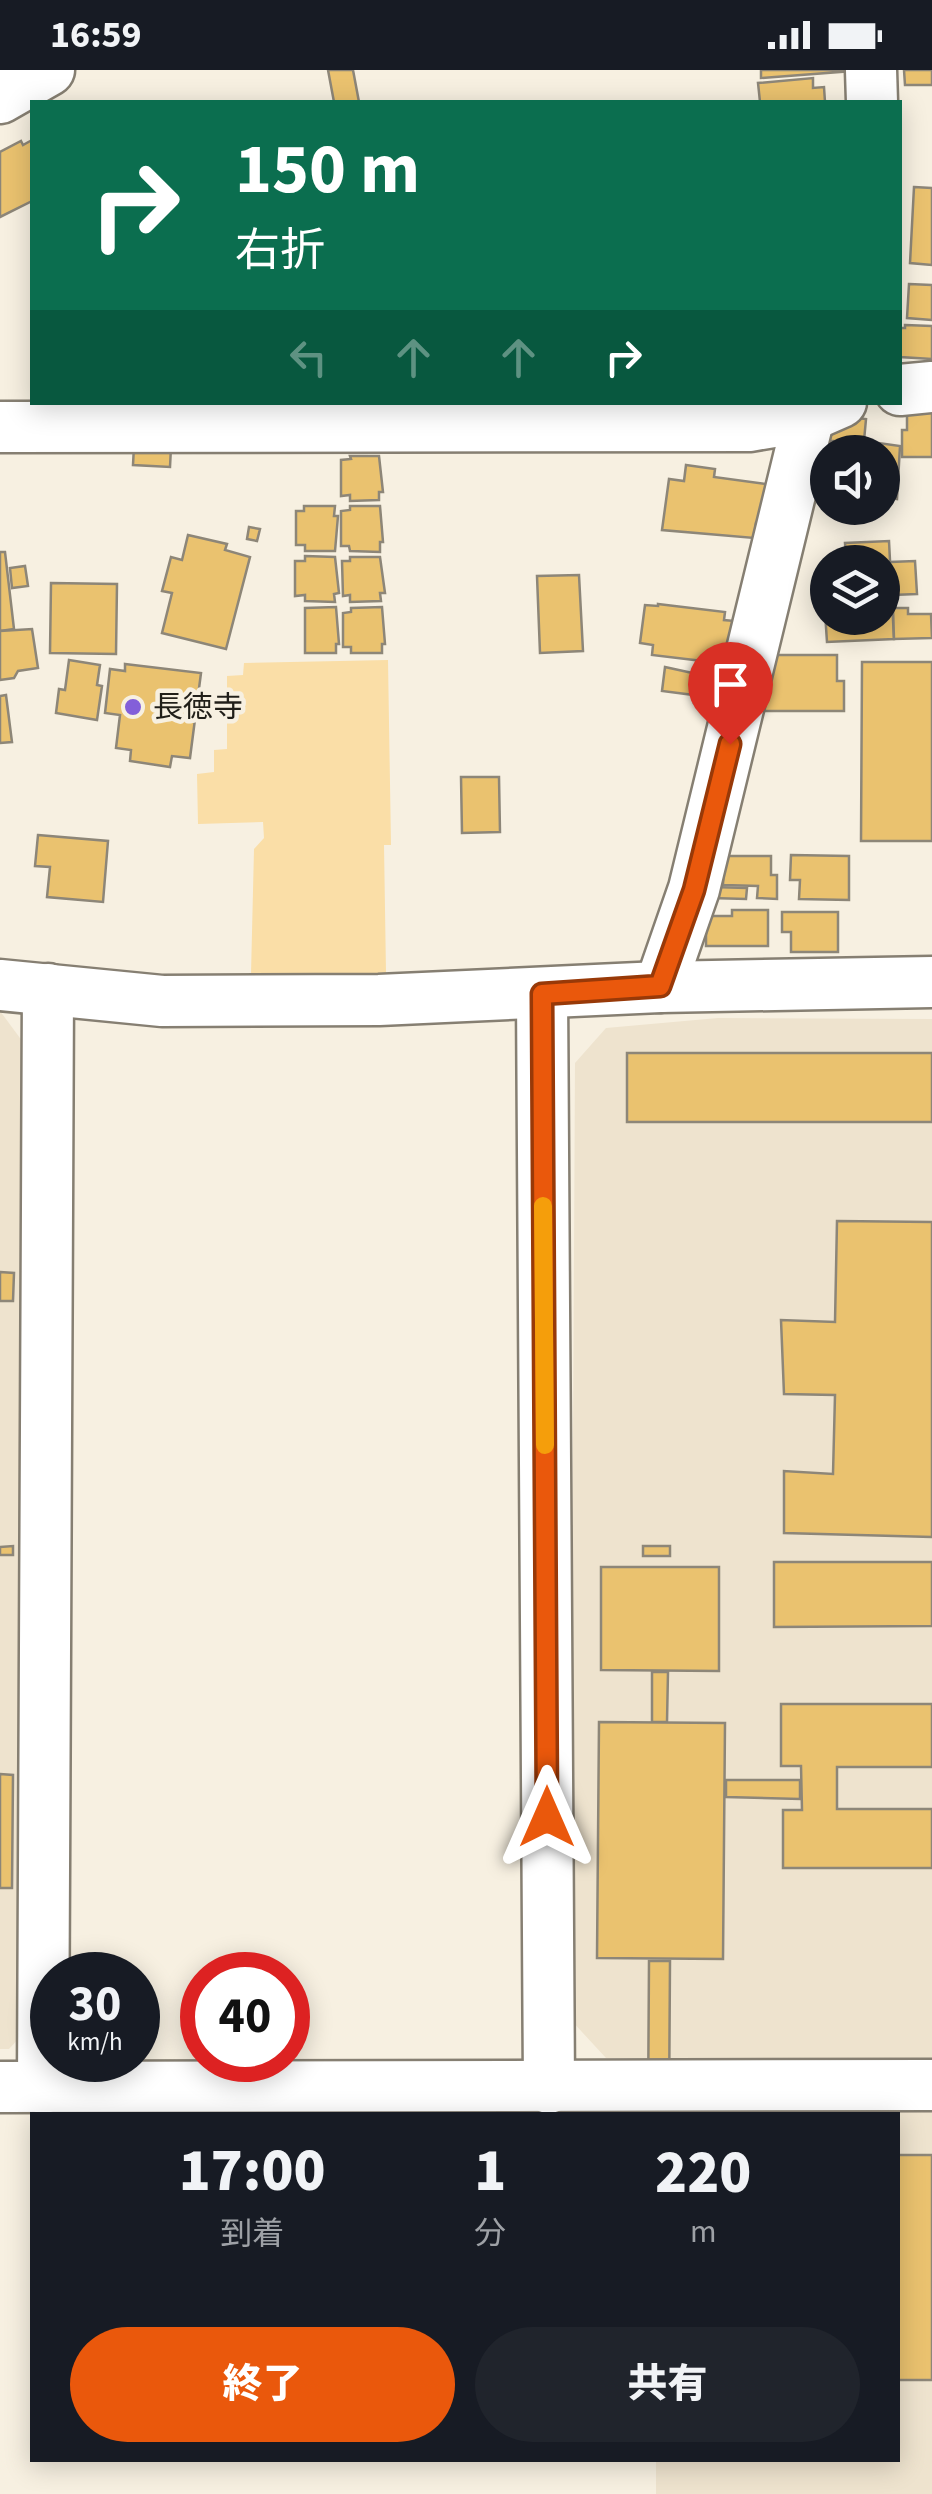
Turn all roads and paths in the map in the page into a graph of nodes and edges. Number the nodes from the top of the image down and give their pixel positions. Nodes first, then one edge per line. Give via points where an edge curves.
1 (49, 70) edge
2 (871, 70) edge
3 (0, 98) edge
4 (872, 100) edge
5 (932, 387) edge
6 (902, 390) edge
7 (825, 409) edge
8 (0, 427) edge
9 (932, 982) edge
10 (660, 986) junction
11 (24, 987) edge
12 (542, 994) junction
13 (932, 2086) edge
14 (21, 2087) edge
15 (549, 2088) junction

1 - 3 street
2 - 4 street
5 - 6 street
7 - 8 street via 749,426
7 - 10 street via 694,890
9 - 10 street
10 - 12 street
11 - 12 street via 162,1001
11 - 14 street
12 - 15 street
13 - 15 street
14 - 15 street

